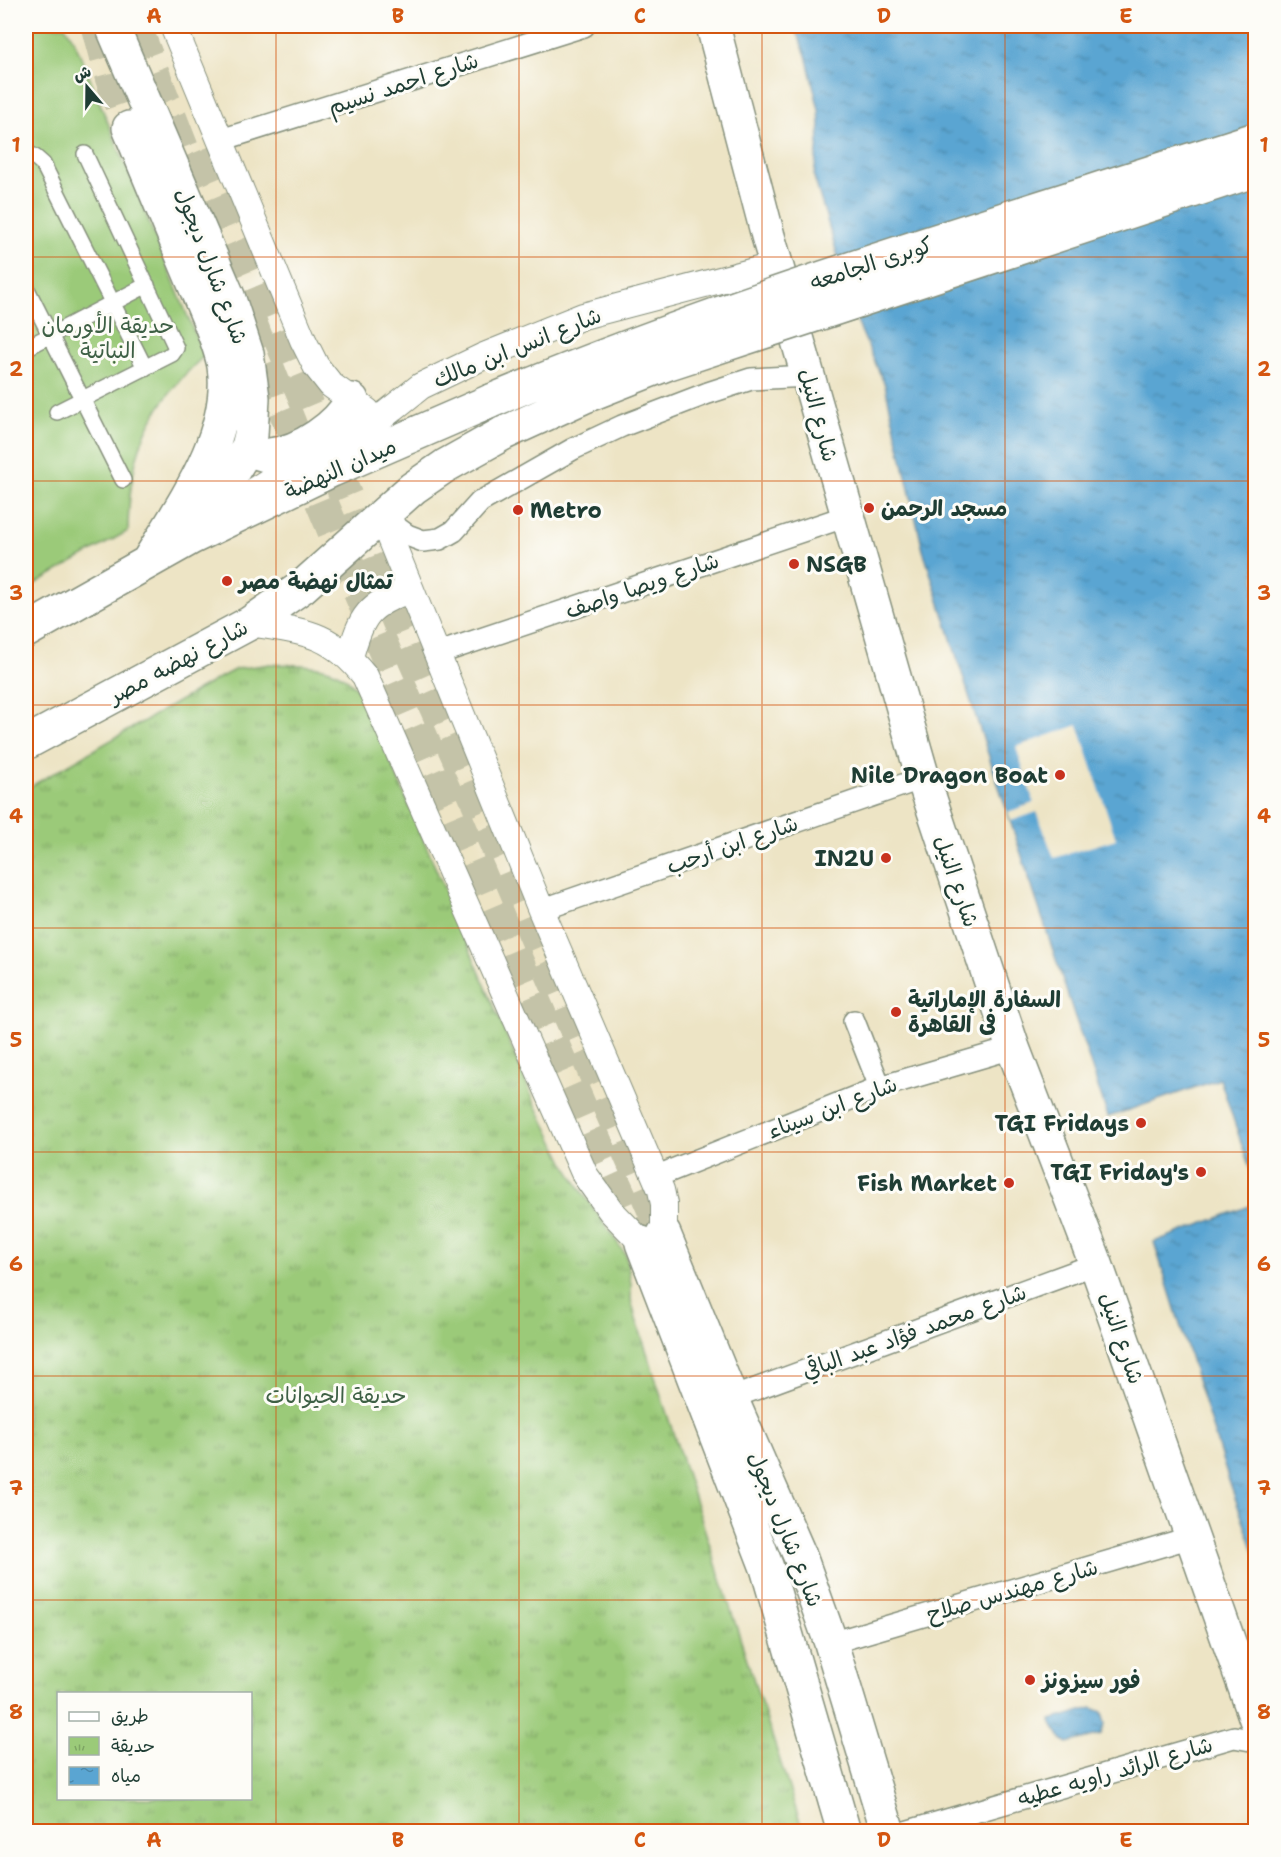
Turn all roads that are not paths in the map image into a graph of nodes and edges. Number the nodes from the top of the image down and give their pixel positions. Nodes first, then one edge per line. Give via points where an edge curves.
1 (112, 26) edge
2 (173, 26) edge
3 (584, 26) edge
4 (712, 26) edge
5 (129, 128) tunnel mouth
6 (1256, 139) edge
7 (221, 140) junction
8 (26, 152) edge
9 (85, 154) dead end
10 (1256, 170) edge
11 (777, 265) junction
12 (147, 285) junction
13 (26, 286) edge
14 (112, 303) junction
15 (50, 335) junction
16 (26, 348) edge
17 (145, 368) junction
18 (808, 376) junction
19 (82, 399) junction
20 (352, 400) junction
21 (491, 401) joint
22 (57, 412) dead end
23 (380, 420) junction
24 (248, 447) junction
25 (123, 480) dead end
26 (381, 516) junction
27 (847, 516) junction
28 (191, 538) junction
29 (147, 562) junction
30 (410, 590) junction
31 (250, 623) junction
32 (26, 631) edge
33 (436, 654) junction
34 (350, 657) junction
35 (26, 743) edge
36 (923, 778) junction
37 (541, 910) junction
38 (854, 1022) dead end
39 (1013, 1048) junction
40 (880, 1087) junction
41 (655, 1177) junction
42 (653, 1239) junction
43 (1096, 1264) junction
44 (731, 1398) junction
45 (1192, 1537) junction
46 (831, 1643) junction
47 (1256, 1719) edge
48 (1256, 1741) edge
49 (844, 1832) edge
50 (888, 1832) edge
51 (905, 1832) edge

1 - 24 main road, شارع شارل ديجول via 241,333 253,398
2 - 7 street
3 - 7 street, شارع احمد نسيم
4 - 11 main road, شارع النيل
5 - 29 main road via 208,317 224,367 224,412 199,478
6 - 21 main road, كوبرى الجامعه, bridge via 809,283 572,367
7 - 20 street via 316,366 331,385
8 - 14 street via 43,164
9 - 12 street
10 - 26 main road, كوبرى الجامعه, bridge via 669,363 504,433 445,466
11 - 18 main road, شارع النيل
11 - 23 street, شارع انس ابن مالك via 583,316 533,335 421,386
12 - 14 street
12 - 17 street via 176,348
13 - 15 street
14 - 15 street
14 - 17 street
15 - 16 street
15 - 19 street
17 - 19 street
18 - 26 street via 752,379 622,426 480,502 454,531 440,539 423,541
18 - 27 main road, شارع النيل
19 - 22 street
19 - 25 street
20 - 23 street
20 - 24 main road via 330,427 291,449 269,455
21 - 28 main road, ميدان النهضة via 332,470
23 - 28 street, شارع انس ابن مالك via 351,440 246,495
24 - 28 main road, شارع شارل ديجول
26 - 30 street
26 - 31 main road, شارع نهضه مصر via 324,568
27 - 33 street, شارع ويصا واصف
27 - 36 main road, شارع النيل
28 - 29 main road
29 - 32 main road
30 - 33 street
30 - 34 street via 371,609 363,619
31 - 34 street via 313,634
31 - 35 main road, شارع نهضه مصر
33 - 37 street
34 - 42 street via 365,676 585,1175 610,1211
36 - 37 street, شارع ابن أرحب
36 - 39 main road, شارع النيل
37 - 41 street
38 - 40 street
39 - 40 street, شارع ابن سيناء
39 - 43 main road, شارع النيل
40 - 41 street, شارع ابن سيناء
41 - 42 street via 664,1204
42 - 44 main road, شارع شارل ديجول
42 - 49 main road, شارع شارل ديجول via 767,1568
43 - 44 street, شارع محمد فؤاد عبد الباقي
43 - 45 main road, شارع النيل
44 - 46 main road, شارع شارل ديجول via 800,1556
45 - 46 street, شارع مهندس صلاح
45 - 47 main road, شارع النيل
46 - 50 main road, شارع شارل ديجول
48 - 51 street, شارع الرائد راويه عطيه via 1234,1737

